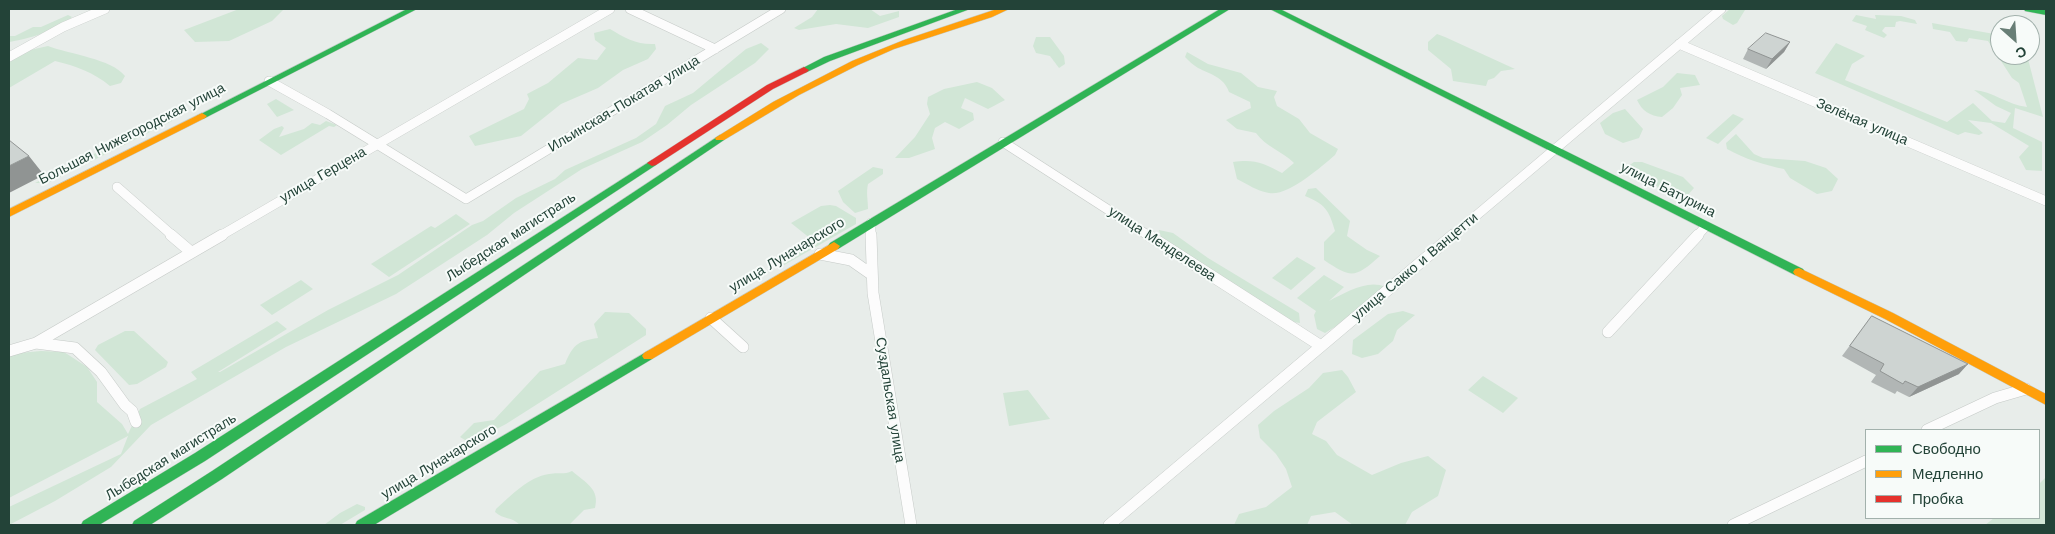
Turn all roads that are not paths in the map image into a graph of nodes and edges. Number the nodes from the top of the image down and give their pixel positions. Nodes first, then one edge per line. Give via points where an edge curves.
1 (105, 9) edge
2 (413, 9) edge
3 (610, 9) edge
4 (630, 9) edge
5 (781, 9) edge
6 (966, 9) edge
7 (1004, 9) edge
8 (1226, 9) edge
9 (1274, 9) edge
10 (1721, 9) edge
11 (2028, 9) edge
12 (2046, 12) edge
13 (1679, 44) junction
14 (715, 49) junction
15 (9, 57) edge
16 (269, 81) junction
17 (1003, 142) junction
18 (377, 144) junction
19 (1554, 149) junction
20 (117, 187) dead end
21 (2046, 201) edge
22 (9, 213) edge
23 (871, 223) junction
24 (1706, 226) junction
25 (191, 252) junction
26 (820, 254) junction
27 (871, 274) junction
28 (710, 318) junction
29 (1608, 332) dead end
30 (36, 343) junction
31 (1322, 346) junction
32 (744, 347) dead end
33 (9, 351) edge
34 (2026, 389) junction
35 (2046, 400) edge
36 (136, 422) dead end
37 (1929, 429) edge
38 (1865, 460) edge
39 (88, 525) edge
40 (139, 525) edge
41 (362, 525) edge
42 (911, 525) edge
43 (1109, 525) edge
44 (1734, 525) edge

1 - 15 street via 63,27
2 - 16 main road, Большая Нижегородская улица
3 - 18 street, улица Герцена
4 - 14 street
5 - 14 street, Ильинская-Покатая улица
6 - 39 main road, Лыбедская магистраль via 871,41 770,87 200,458
7 - 40 main road via 877,53 780,100
8 - 17 main road, улица Луначарского
9 - 19 main road, улица Батурина
10 - 13 street, улица Сакко и Ванцетти
11 - 12 main road
13 - 19 street, улица Сакко и Ванцетти
13 - 21 street, Зелёная улица
14 - 18 street, Ильинская-Покатая улица via 466,199
16 - 18 street
16 - 22 main road, Большая Нижегородская улица
17 - 23 main road, улица Луначарского
17 - 31 street, улица Менделеева
18 - 25 street, улица Герцена
19 - 24 main road, улица Батурина
19 - 31 street, улица Сакко и Ванцетти
20 - 25 street
23 - 26 main road, улица Луначарского
23 - 27 street, Суздальская улица
24 - 29 street
24 - 34 main road, улица Батурина via 1889,316
25 - 30 street, улица Герцена
26 - 27 street via 851,260
26 - 28 main road, улица Луначарского
27 - 42 street, Суздальская улица
28 - 32 street
28 - 41 main road, улица Луначарского
30 - 33 street
30 - 36 street via 74,348 101,372 132,411
31 - 43 street, улица Сакко и Ванцетти
34 - 35 main road, улица Батурина
34 - 37 street via 1995,398
38 - 44 street

